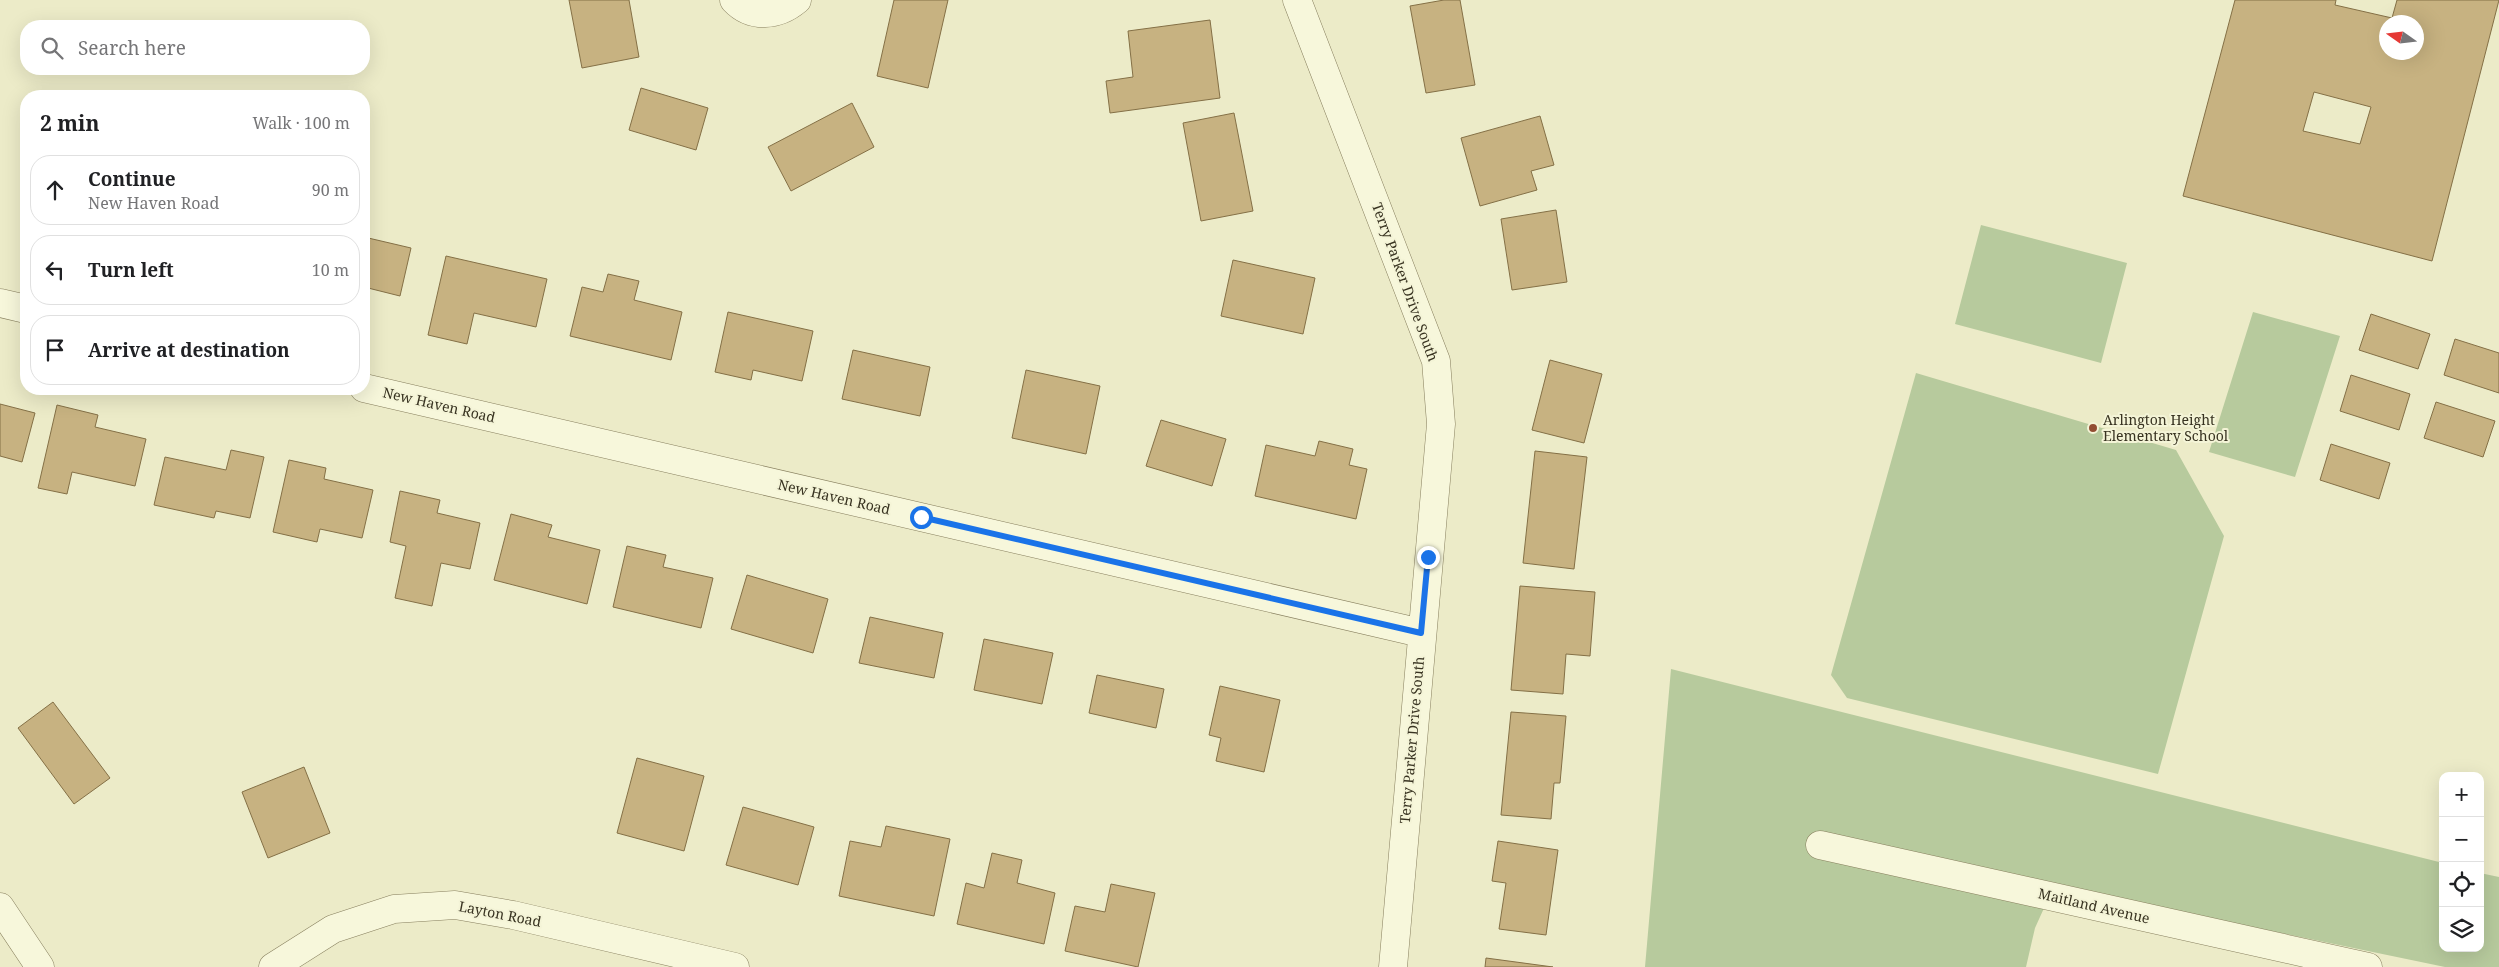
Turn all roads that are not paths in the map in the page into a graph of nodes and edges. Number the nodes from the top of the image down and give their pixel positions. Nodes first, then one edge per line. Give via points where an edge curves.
1 (734, 0) edge
2 (797, 0) edge
3 (1297, 0) edge
4 (0, 303) edge
5 (20, 308) edge
6 (370, 389) edge
7 (1421, 633) junction
8 (1820, 845) dead end
9 (0, 908) edge
10 (40, 967) edge
11 (273, 967) edge
12 (735, 967) edge
13 (1393, 967) edge
14 (2368, 967) edge

1 - 2 street via 747,10 762,14 788,8
3 - 7 street, Terry Parker Drive South via 1436,362 1441,424
4 - 5 street
6 - 7 street, New Haven Road
7 - 13 street, Terry Parker Drive South
8 - 14 street, Maitland Avenue
9 - 10 street
11 - 12 street, Layton Road via 333,929 394,909 455,905 514,915

